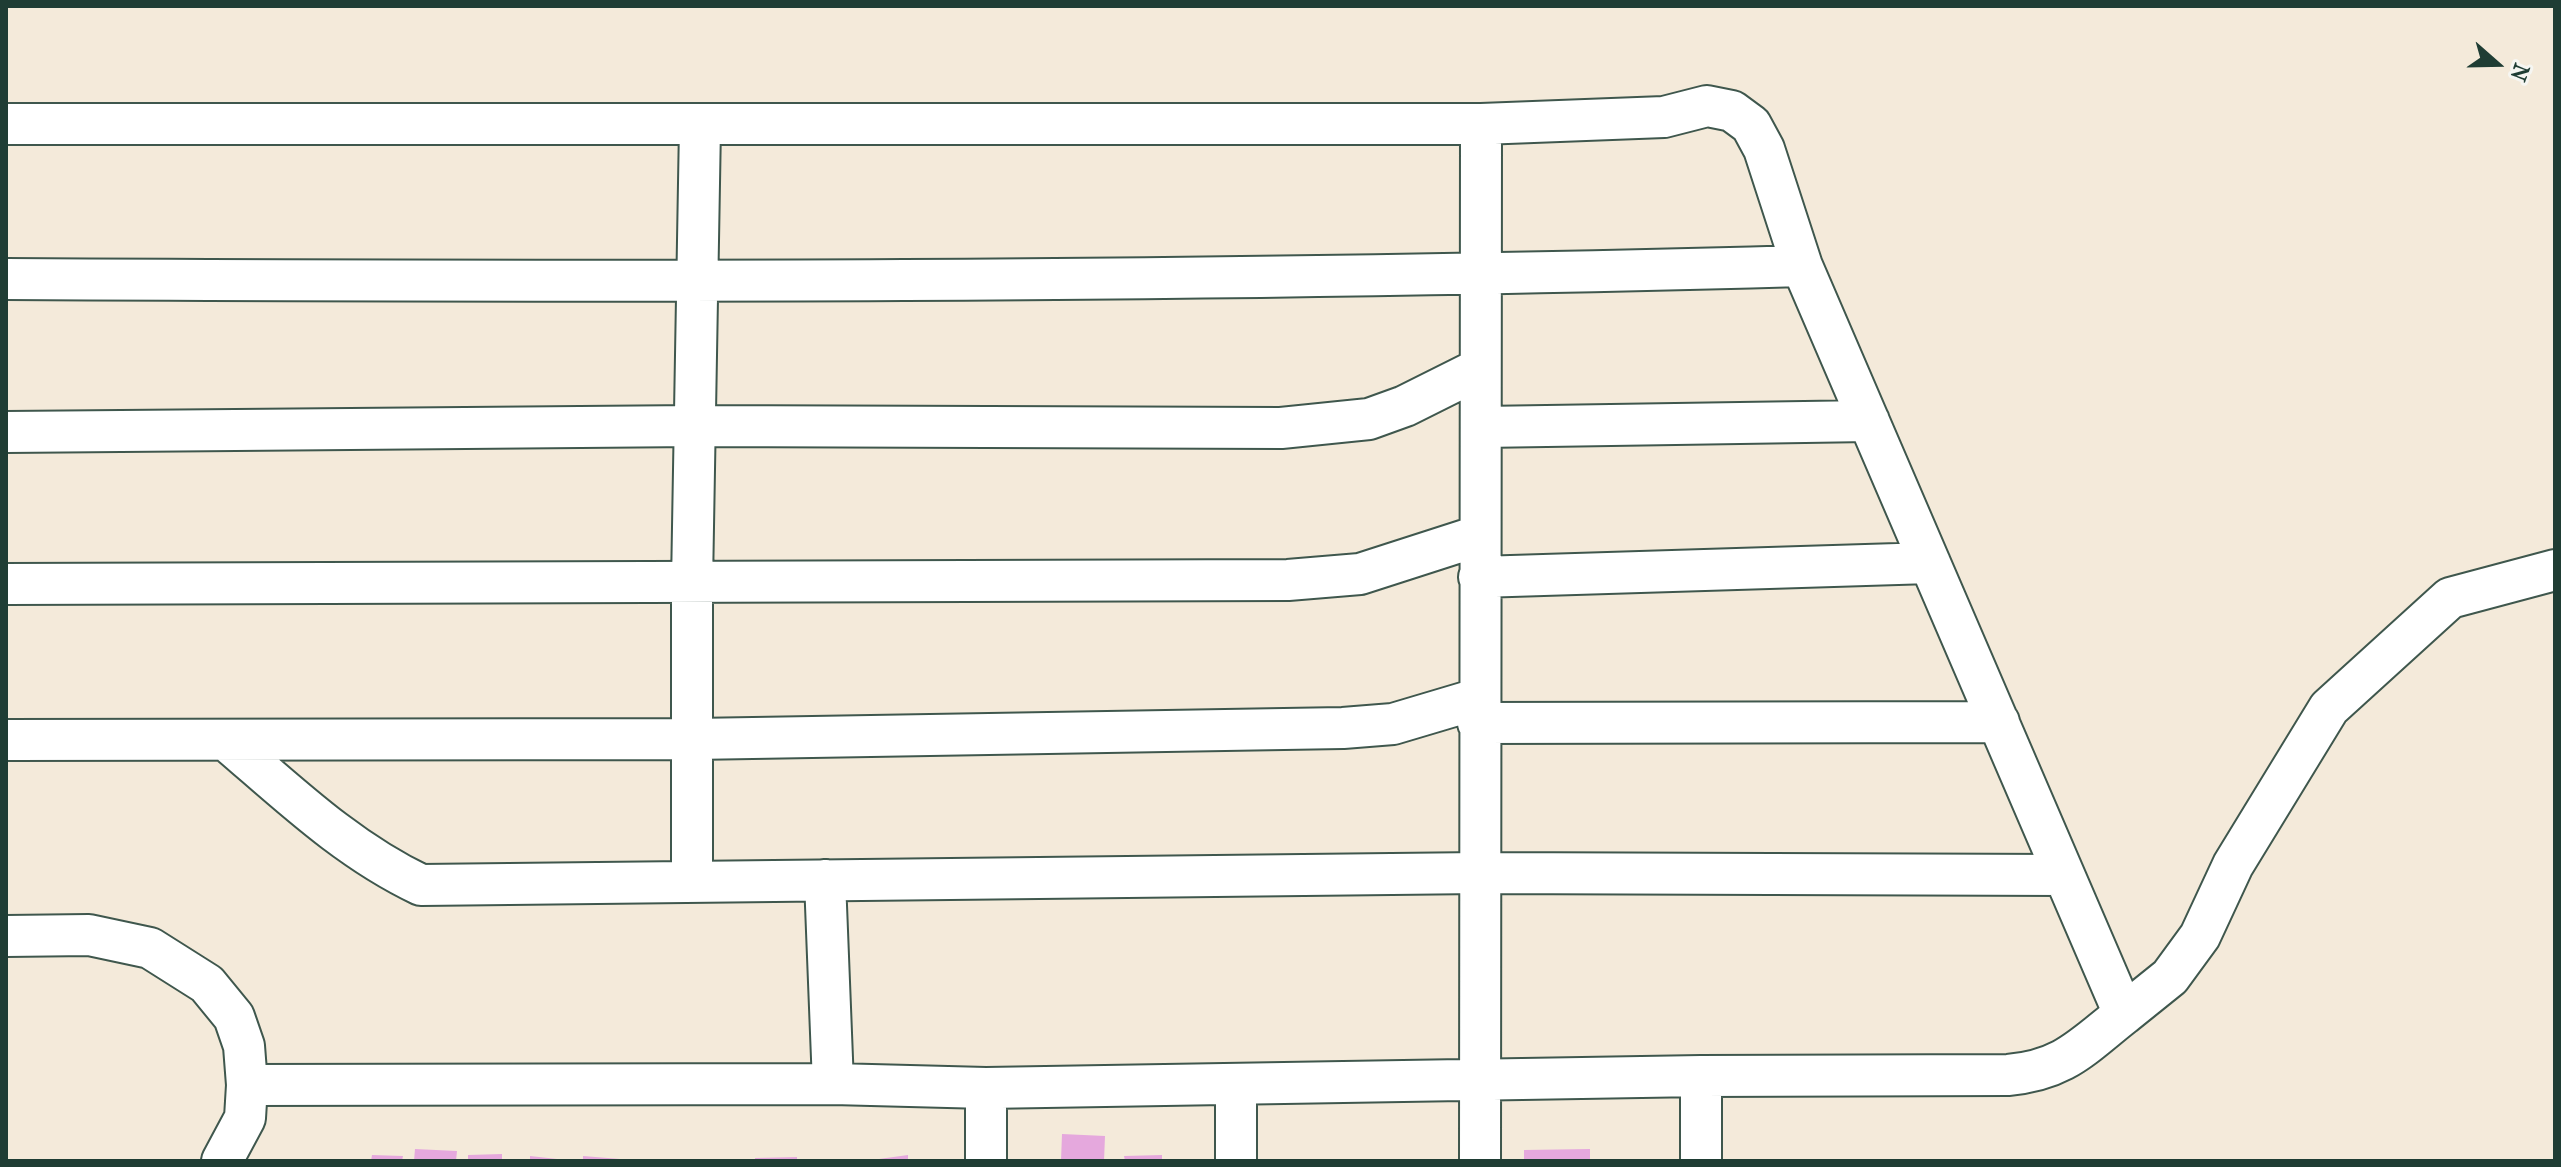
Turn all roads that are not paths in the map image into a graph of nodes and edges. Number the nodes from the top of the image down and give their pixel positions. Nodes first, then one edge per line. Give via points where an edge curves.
1 (6, 124) edge
2 (1481, 124) junction
3 (700, 126) junction
4 (1802, 266) junction
5 (1480, 275) junction
6 (6, 279) edge
7 (698, 283) junction
8 (1479, 369) junction
9 (1869, 421) junction
10 (695, 426) junction
11 (1482, 427) junction
12 (6, 432) edge
13 (1478, 536) junction
14 (1930, 563) junction
15 (2555, 570) edge
16 (1479, 577) junction
17 (6, 584) edge
18 (692, 584) junction
19 (1478, 711) junction
20 (1999, 722) junction
21 (694, 739) junction
22 (6, 740) edge
23 (227, 741) junction
24 (1480, 873) junction
25 (2064, 875) junction
26 (825, 880) junction
27 (692, 882) junction
28 (6, 936) edge
29 (2124, 1014) junction
30 (1701, 1076) junction
31 (1480, 1079) junction
32 (833, 1084) junction
33 (1236, 1084) junction
34 (247, 1085) junction
35 (986, 1088) junction
36 (222, 1161) edge
37 (986, 1161) edge
38 (1236, 1161) edge
39 (1480, 1161) edge
40 (1701, 1161) edge

1 - 3 street
2 - 3 street
2 - 4 street via 1664,117 1707,106 1732,111 1751,125 1764,149
2 - 5 street
3 - 7 street
4 - 5 street
4 - 9 street
5 - 7 street
5 - 8 street
6 - 7 street
7 - 10 street
8 - 10 street via 1405,406 1330,425
8 - 11 street
9 - 11 street
9 - 14 street
10 - 12 street
10 - 18 street
11 - 13 street
13 - 16 street
13 - 18 street via 1360,574 1288,580
14 - 16 street
14 - 20 street
15 - 29 street via 2450,598 2329,708 2233,865 2200,936 2170,977
16 - 19 street
17 - 18 street
18 - 21 street
19 - 20 street
19 - 21 street via 1343,728
19 - 24 street
20 - 25 street
21 - 23 street
21 - 27 street
22 - 23 street
23 - 27 street via 342,840 421,885
24 - 25 street
24 - 26 street
24 - 31 street
25 - 29 street
26 - 27 street
26 - 32 street
28 - 34 street via 89,935 150,948 207,984 234,1017 244,1046
29 - 30 street via 2059,1065 2040,1072
30 - 31 street
30 - 40 street
31 - 33 street
31 - 39 street
32 - 34 street
32 - 35 street
33 - 35 street
33 - 38 street
34 - 36 street via 245,1118
35 - 37 street

